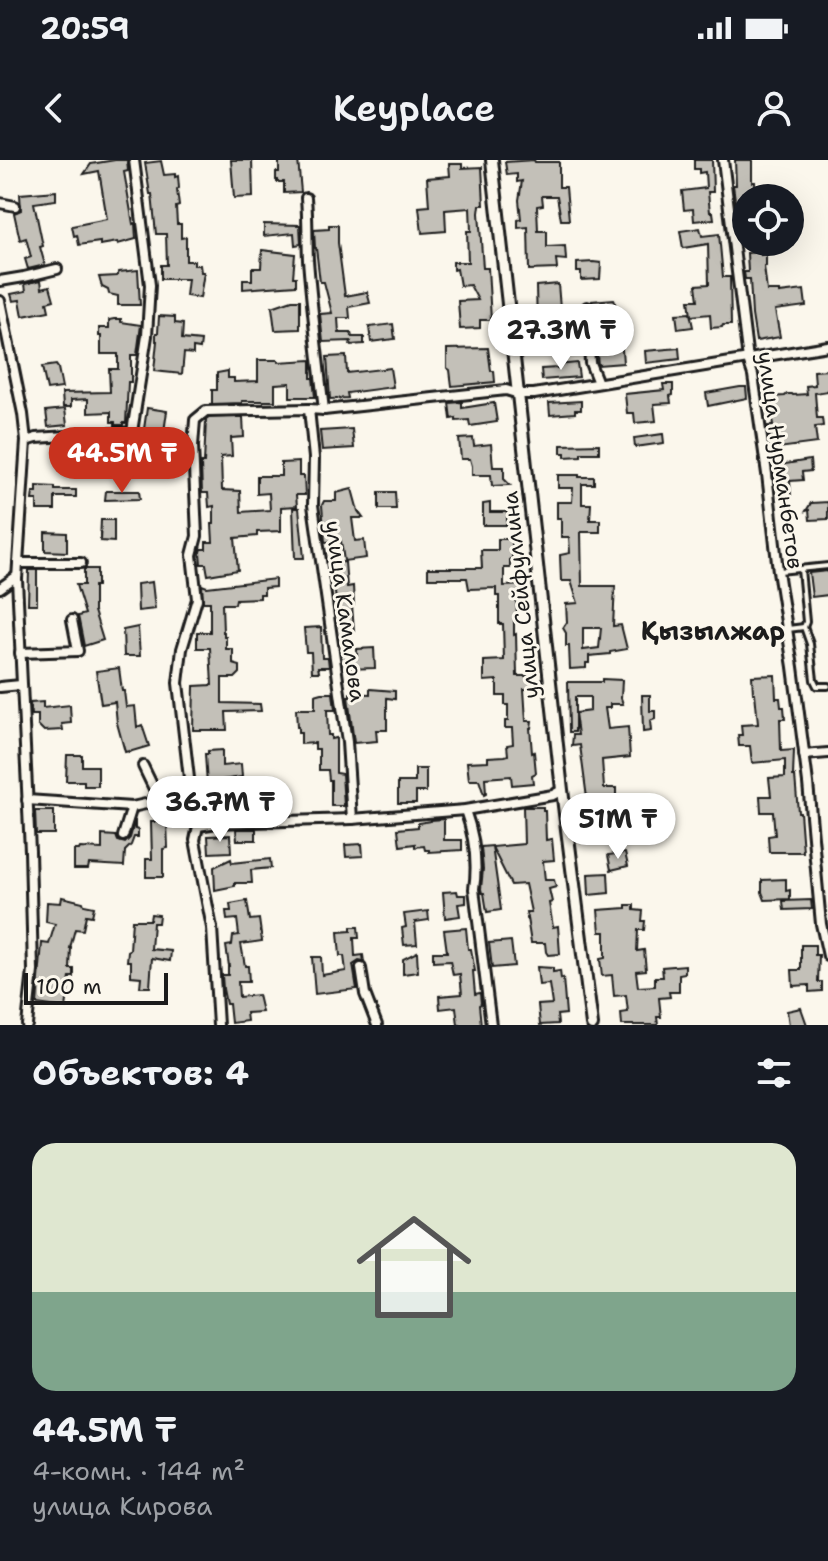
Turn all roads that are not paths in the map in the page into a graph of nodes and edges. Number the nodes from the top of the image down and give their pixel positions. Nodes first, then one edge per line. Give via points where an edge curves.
1 (134, 160) edge
2 (492, 160) edge
3 (723, 160) edge
4 (306, 198) dead end
5 (0, 203) edge
6 (15, 206) dead end
7 (57, 269) dead end
8 (0, 281) edge
9 (0, 301) edge
10 (587, 307) dead end
11 (828, 346) edge
12 (748, 360) junction
13 (598, 383) junction
14 (519, 394) junction
15 (309, 409) junction
16 (324, 410) junction
17 (132, 432) junction
18 (26, 441) junction
19 (193, 446) junction
20 (18, 563) junction
21 (81, 563) dead end
22 (828, 566) edge
23 (801, 569) junction
24 (778, 571) junction
25 (17, 576) junction
26 (0, 588) edge
27 (72, 620) dead end
28 (804, 627) junction
29 (788, 629) junction
30 (20, 653) junction
31 (21, 685) junction
32 (828, 686) edge
33 (0, 687) edge
34 (828, 753) edge
35 (804, 755) junction
36 (143, 766) dead end
37 (562, 790) junction
38 (27, 800) junction
39 (132, 807) junction
40 (465, 810) junction
41 (352, 819) junction
42 (198, 826) junction
43 (123, 836) dead end
44 (828, 956) edge
45 (361, 968) dead end
46 (27, 1025) edge
47 (218, 1025) edge
48 (377, 1025) edge
49 (491, 1025) edge
50 (592, 1025) edge

1 - 17 street via 150,285
2 - 14 street, улица Сейфуллина
3 - 12 street, улица Нурманбетов
4 - 16 street
5 - 6 street
7 - 8 street
9 - 18 street
10 - 13 street via 590,363
11 - 12 street
12 - 13 street
12 - 24 street, улица Нурманбетов
13 - 14 street
14 - 16 street via 506,390
14 - 37 street, улица Сейфуллина
15 - 16 street
15 - 19 street via 206,411 195,420
15 - 41 street, улица Камалова via 313,505 347,742
17 - 18 street
17 - 19 street via 167,445
18 - 20 street
19 - 42 street via 197,599 178,683
20 - 21 street
20 - 25 street
22 - 23 lane
23 - 24 lane
23 - 28 lane
24 - 29 street, улица Нурманбетов
25 - 26 street
25 - 30 street
27 - 30 street via 78,651
28 - 29 lane
28 - 32 lane via 814,680 817,686
29 - 35 street, улица Нурманбетов
30 - 31 street
31 - 33 street
31 - 38 street
34 - 35 street
35 - 44 street, улица Нурманбетов
36 - 39 street via 156,793 150,803
37 - 40 street
37 - 50 street, улица Сейфуллина
38 - 39 street
38 - 46 street via 33,971
39 - 43 street
40 - 41 street
40 - 49 street via 472,830
41 - 42 street
42 - 47 street via 195,840 212,928
45 - 48 street

